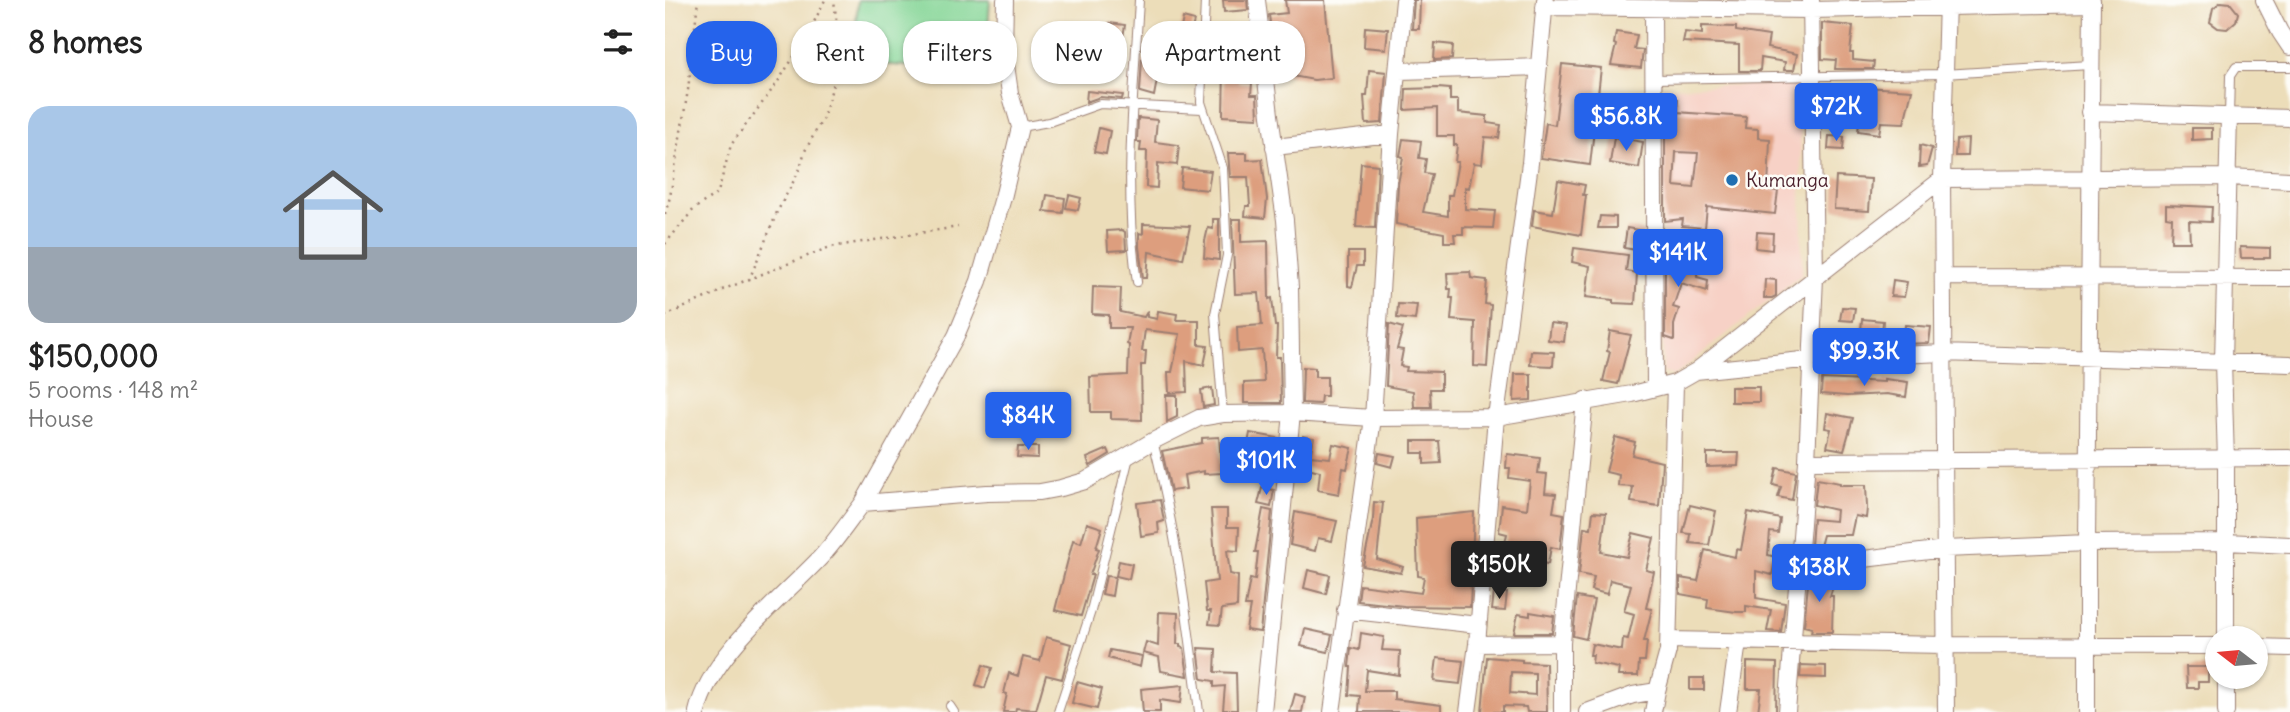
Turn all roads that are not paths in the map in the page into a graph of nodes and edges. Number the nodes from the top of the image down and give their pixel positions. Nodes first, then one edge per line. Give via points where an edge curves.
1 (1005, 0) edge
2 (1139, 0) edge
3 (1205, 0) edge
4 (1257, 0) edge
5 (1403, 0) edge
6 (2264, 0) edge
7 (2092, 2) edge
8 (1545, 3) edge
9 (1947, 4) edge
10 (1811, 5) edge
11 (1653, 8) junction
12 (2290, 47) edge
13 (2090, 65) junction
14 (1539, 67) junction
15 (2290, 67) edge
16 (1399, 71) junction
17 (1944, 74) junction
18 (1812, 77) junction
19 (1654, 79) junction
20 (1133, 105) junction
21 (1202, 109) junction
22 (2090, 112) junction
23 (2229, 116) junction
24 (2290, 118) edge
25 (1020, 127) junction
26 (1391, 134) junction
27 (1274, 147) junction
28 (2229, 177) junction
29 (2089, 178) junction
30 (1942, 179) junction
31 (2290, 180) edge
32 (1815, 277) junction
33 (1943, 277) junction
34 (2227, 278) junction
35 (2290, 278) edge
36 (2089, 279) junction
37 (1137, 282) dead end
38 (1943, 353) junction
39 (1812, 359) junction
40 (2088, 359) junction
41 (2223, 362) junction
42 (2290, 365) edge
43 (1696, 371) junction
44 (1675, 383) junction
45 (1655, 388) junction
46 (1585, 400) junction
47 (1292, 413) junction
48 (1223, 414) junction
49 (1496, 417) junction
50 (1373, 418) junction
51 (1153, 441) junction
52 (1129, 457) junction
53 (2290, 458) edge
54 (1944, 460) junction
55 (2088, 460) junction
56 (2226, 460) junction
57 (1807, 461) junction
58 (863, 503) junction
59 (2226, 542) junction
60 (2087, 543) junction
61 (2290, 545) edge
62 (1945, 548) junction
63 (1799, 556) junction
64 (1345, 610) junction
65 (1478, 625) junction
66 (2226, 626) edge
67 (1669, 640) junction
68 (1738, 642) junction
69 (1562, 643) junction
70 (1791, 643) junction
71 (1477, 644) junction
72 (1945, 645) junction
73 (2088, 646) junction
74 (2205, 646) edge
75 (2268, 647) edge
76 (2290, 648) edge
77 (2226, 690) edge
78 (1657, 691) junction
79 (697, 712) edge
80 (1058, 712) edge
81 (1199, 712) edge
82 (1263, 712) edge
83 (1332, 712) edge
84 (1468, 712) edge
85 (1562, 712) edge
86 (1587, 712) edge
87 (1653, 712) edge
88 (1728, 712) edge
89 (1787, 712) edge
90 (1946, 712) edge
91 (2087, 712) edge
92 (2226, 712) edge

1 - 25 street via 1004,51
2 - 20 lane
3 - 21 lane
4 - 27 street
5 - 16 street
6 - 12 street
7 - 9 street
7 - 13 street
8 - 11 street
8 - 14 street
9 - 10 street
9 - 17 street
10 - 11 street
10 - 18 street
11 - 19 street
13 - 17 lane
13 - 22 street
14 - 16 street
14 - 49 street
15 - 23 lane via 2236,67 2230,76
16 - 26 street
17 - 18 lane
17 - 30 street
18 - 19 lane
18 - 32 street
19 - 45 street
20 - 21 lane
20 - 25 lane via 1100,104
20 - 37 lane via 1130,241
21 - 48 lane via 1223,168 1227,255 1215,314
22 - 23 street
22 - 29 street
23 - 24 street
23 - 28 street
25 - 58 street via 968,310
26 - 27 street
26 - 50 street
27 - 47 street via 1290,287
28 - 29 street
28 - 31 street
28 - 34 street
29 - 30 street
29 - 36 street
30 - 32 street
30 - 33 street
32 - 39 street
32 - 43 street
33 - 36 street
33 - 38 street
34 - 35 street
34 - 36 street
34 - 41 street
36 - 40 street
38 - 39 street
38 - 40 street
38 - 54 street
39 - 43 street
39 - 57 street
40 - 41 street
40 - 55 street
41 - 42 street
41 - 56 street
43 - 44 street
44 - 45 street
44 - 67 street
45 - 46 street
46 - 49 street
46 - 69 street
47 - 48 street
47 - 50 street
47 - 82 street
48 - 51 street via 1199,418
49 - 50 street
49 - 65 street
50 - 64 street
51 - 52 street
51 - 81 lane via 1165,486
52 - 58 street via 1085,481 1040,492
52 - 80 lane via 1091,611
53 - 56 street
54 - 55 street
54 - 57 street
54 - 62 street
55 - 56 street
55 - 60 street
56 - 59 street
57 - 63 street
58 - 79 street via 823,555 733,648 714,674
59 - 60 street
59 - 61 street
59 - 66 street
60 - 62 street
60 - 73 street
62 - 63 street via 1864,559
62 - 72 street
63 - 70 street
64 - 65 street
64 - 83 street
65 - 71 street
67 - 68 street
67 - 78 street
68 - 70 street
68 - 88 street
69 - 71 street
69 - 85 street
70 - 72 street
70 - 89 street
71 - 84 street
72 - 73 street
72 - 90 street
73 - 74 street
73 - 91 street
75 - 76 street
77 - 92 street
78 - 86 street
78 - 87 street

